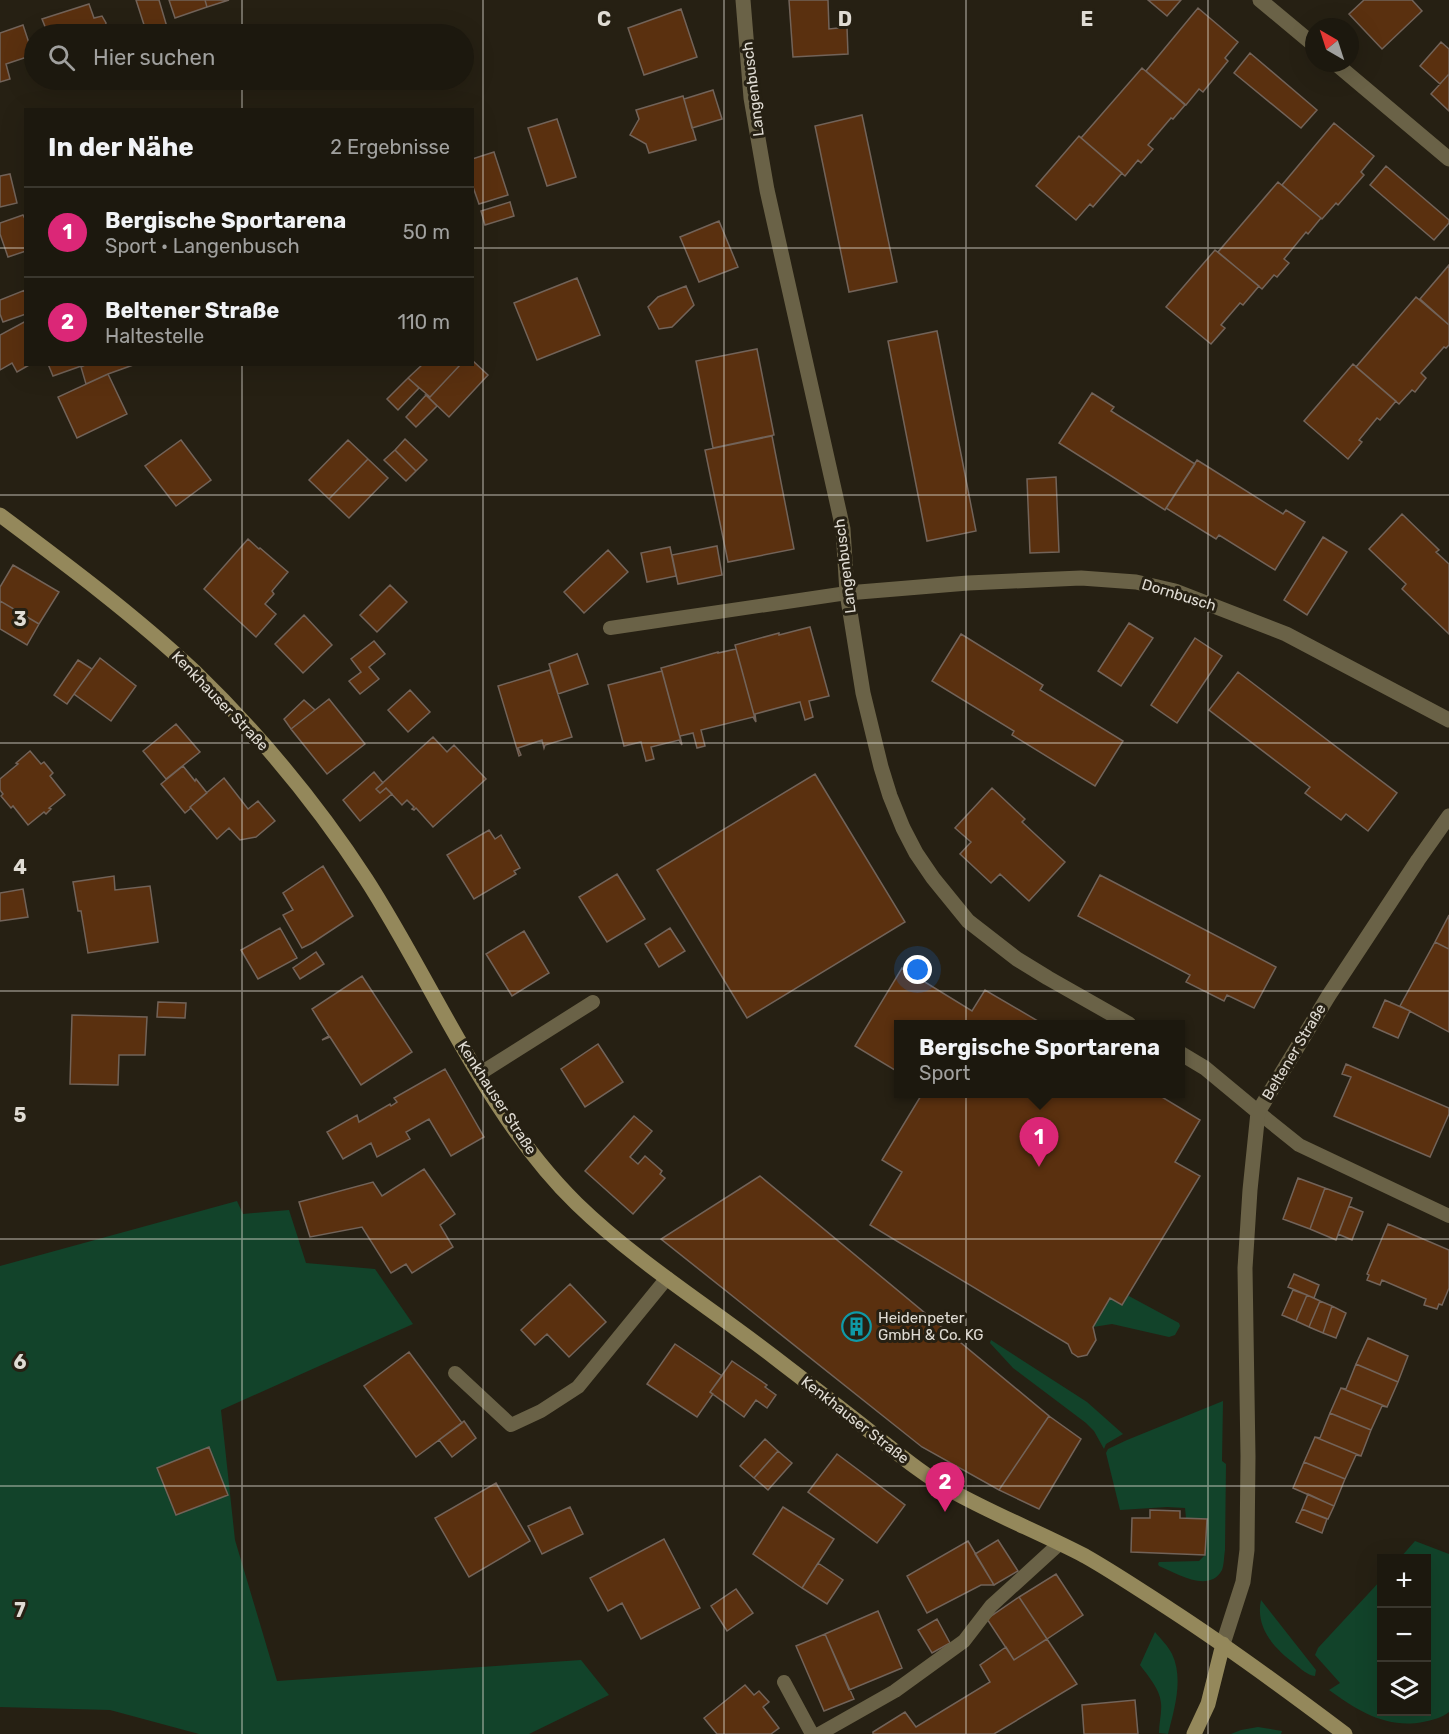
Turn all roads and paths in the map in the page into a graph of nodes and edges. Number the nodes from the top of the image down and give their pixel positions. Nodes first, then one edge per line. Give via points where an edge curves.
1 (743, 0) edge
2 (1270, 3) edge
3 (1305, 36) edge
4 (1346, 72) edge
5 (1449, 159) edge
6 (0, 515) edge
7 (847, 593) junction
8 (610, 628) dead end
9 (1449, 720) edge
10 (1449, 816) edge
11 (594, 1002) dead end
12 (1122, 1020) edge
13 (1185, 1056) edge
14 (479, 1074) junction
15 (1257, 1112) junction
16 (1449, 1216) edge
17 (667, 1278) junction
18 (455, 1373) dead end
19 (1059, 1544) junction
20 (1223, 1644) junction
21 (784, 1682) dead end
22 (812, 1734) edge
23 (819, 1734) edge
24 (1194, 1734) edge
25 (1345, 1734) edge

1 - 7 street, Langenbusch via 751,98 767,190 843,529
2 - 3 street
4 - 5 street
6 - 14 street, Kenkhauser Straße via 167,648 219,696 278,761 366,879
7 - 8 lane
7 - 9 street, Dornbusch via 1081,578 1136,582 1176,591 1286,634
7 - 12 street, Langenbusch via 880,767 903,828 933,878 968,921 1017,959
10 - 15 street, Beltener Straße via 1329,995
11 - 14 lane
13 - 15 street
14 - 17 street, Kenkhauser Straße via 520,1138 563,1190
15 - 16 lane via 1299,1145
15 - 20 street, Beltener Straße via 1245,1268 1247,1550 1243,1582
17 - 18 lane via 578,1387 511,1425
17 - 19 street, Kenkhauser Straße via 917,1468 966,1499
19 - 20 street, Kenkhauser Straße
19 - 23 lane via 991,1606 964,1641 895,1691
20 - 24 street via 1208,1704
20 - 25 street, Kenkhauser Straße
21 - 22 lane

